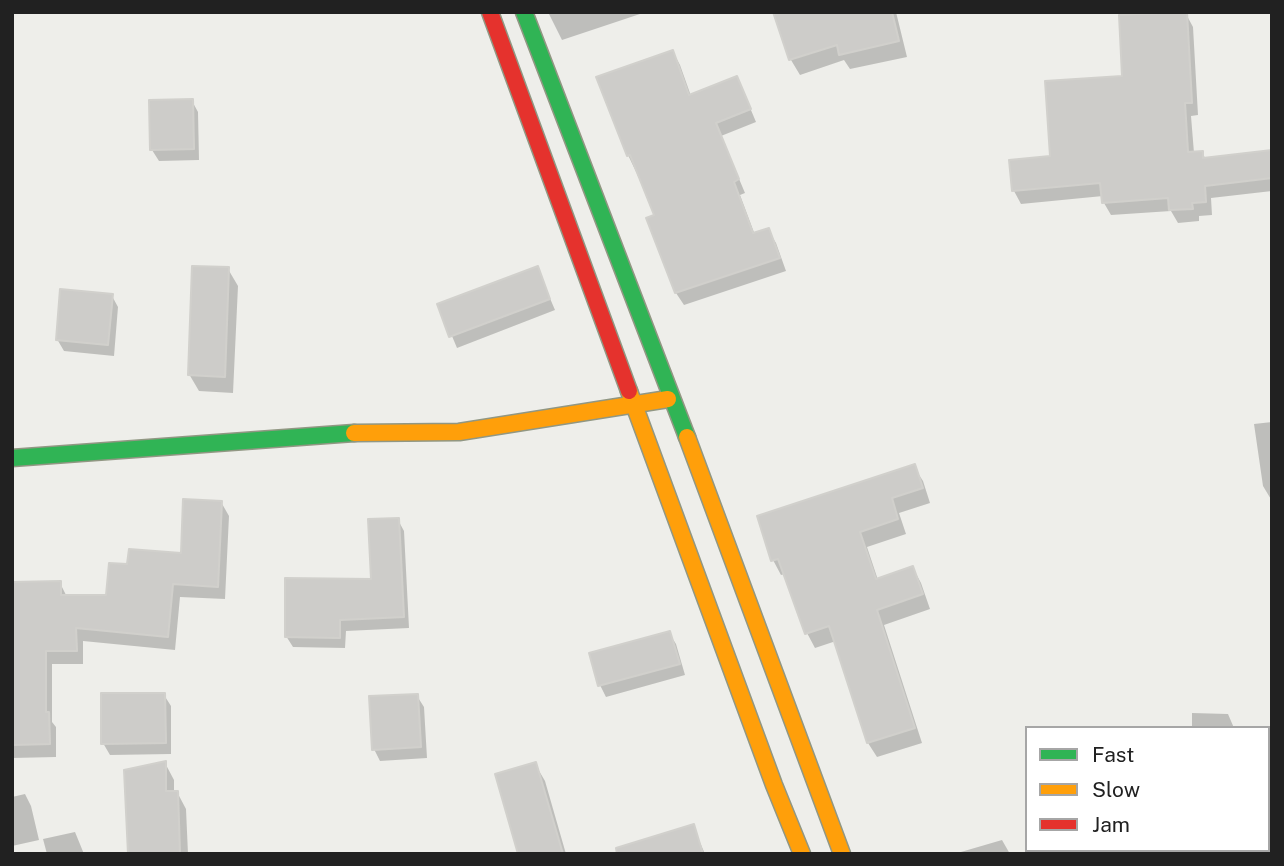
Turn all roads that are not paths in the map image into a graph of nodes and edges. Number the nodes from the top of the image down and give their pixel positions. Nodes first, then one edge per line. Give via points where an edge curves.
1 (490, 12) edge
2 (524, 12) edge
3 (673, 398) junction
4 (634, 405) junction
5 (12, 458) edge
6 (802, 854) edge
7 (842, 854) edge

1 - 4 main road
2 - 3 main road
3 - 4 main road
3 - 7 main road
4 - 5 main road via 458,432 352,433
4 - 6 main road

